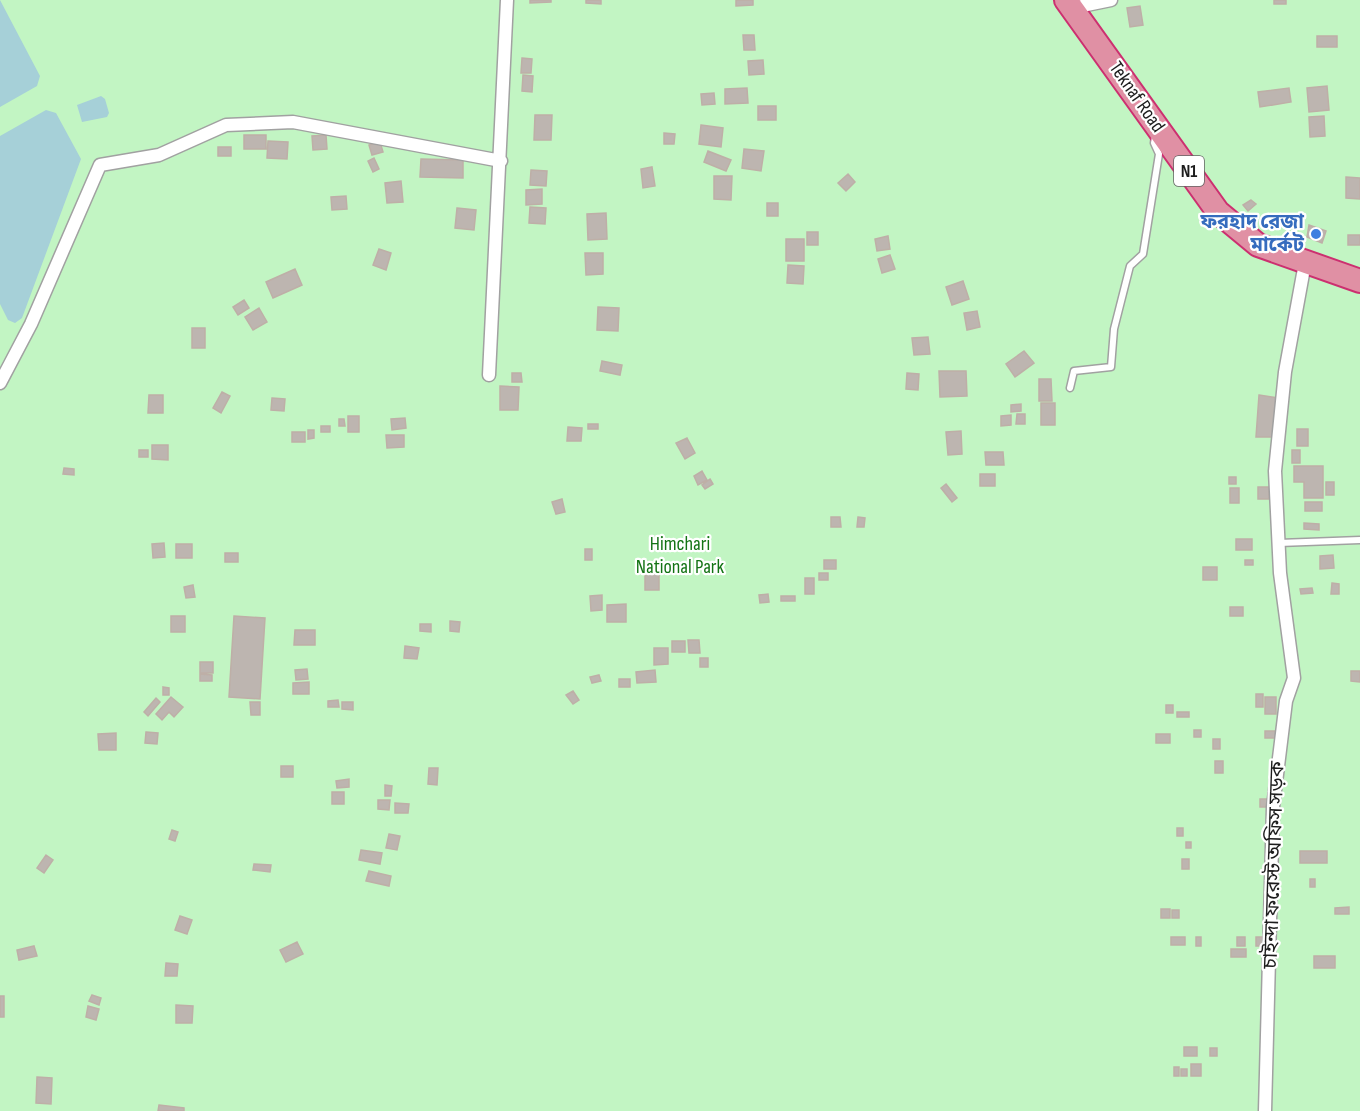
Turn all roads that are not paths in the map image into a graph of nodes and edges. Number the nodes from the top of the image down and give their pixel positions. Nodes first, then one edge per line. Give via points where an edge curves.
1 (507, 0) edge
2 (1111, 0) edge
3 (1069, 4) edge
4 (1157, 127) junction
5 (501, 161) junction
6 (1305, 263) junction
7 (1360, 281) edge
8 (489, 375) dead end
9 (0, 383) edge
10 (1070, 388) dead end
11 (1360, 540) edge
12 (1279, 543) junction
13 (1265, 1111) edge

1 - 5 street
2 - 3 street
3 - 4 highway, Teknaf Road / N1
4 - 6 highway, Teknaf Road / N1 via 1218,212 1258,245
4 - 10 lane via 1154,143 1159,154 1143,254 1130,266 1114,329 1111,367 1074,371
5 - 8 street
5 - 9 street via 293,122 226,125 159,155 100,165 31,324
6 - 7 highway, Teknaf Road / N1
6 - 12 street, চাইন্দা ফরেস্ট অফিস সড়ক via 1285,372 1275,471
11 - 12 lane
12 - 13 street, চাইন্দা ফরেস্ট অফিস সড়ক via 1294,678 1286,700 1274,807

